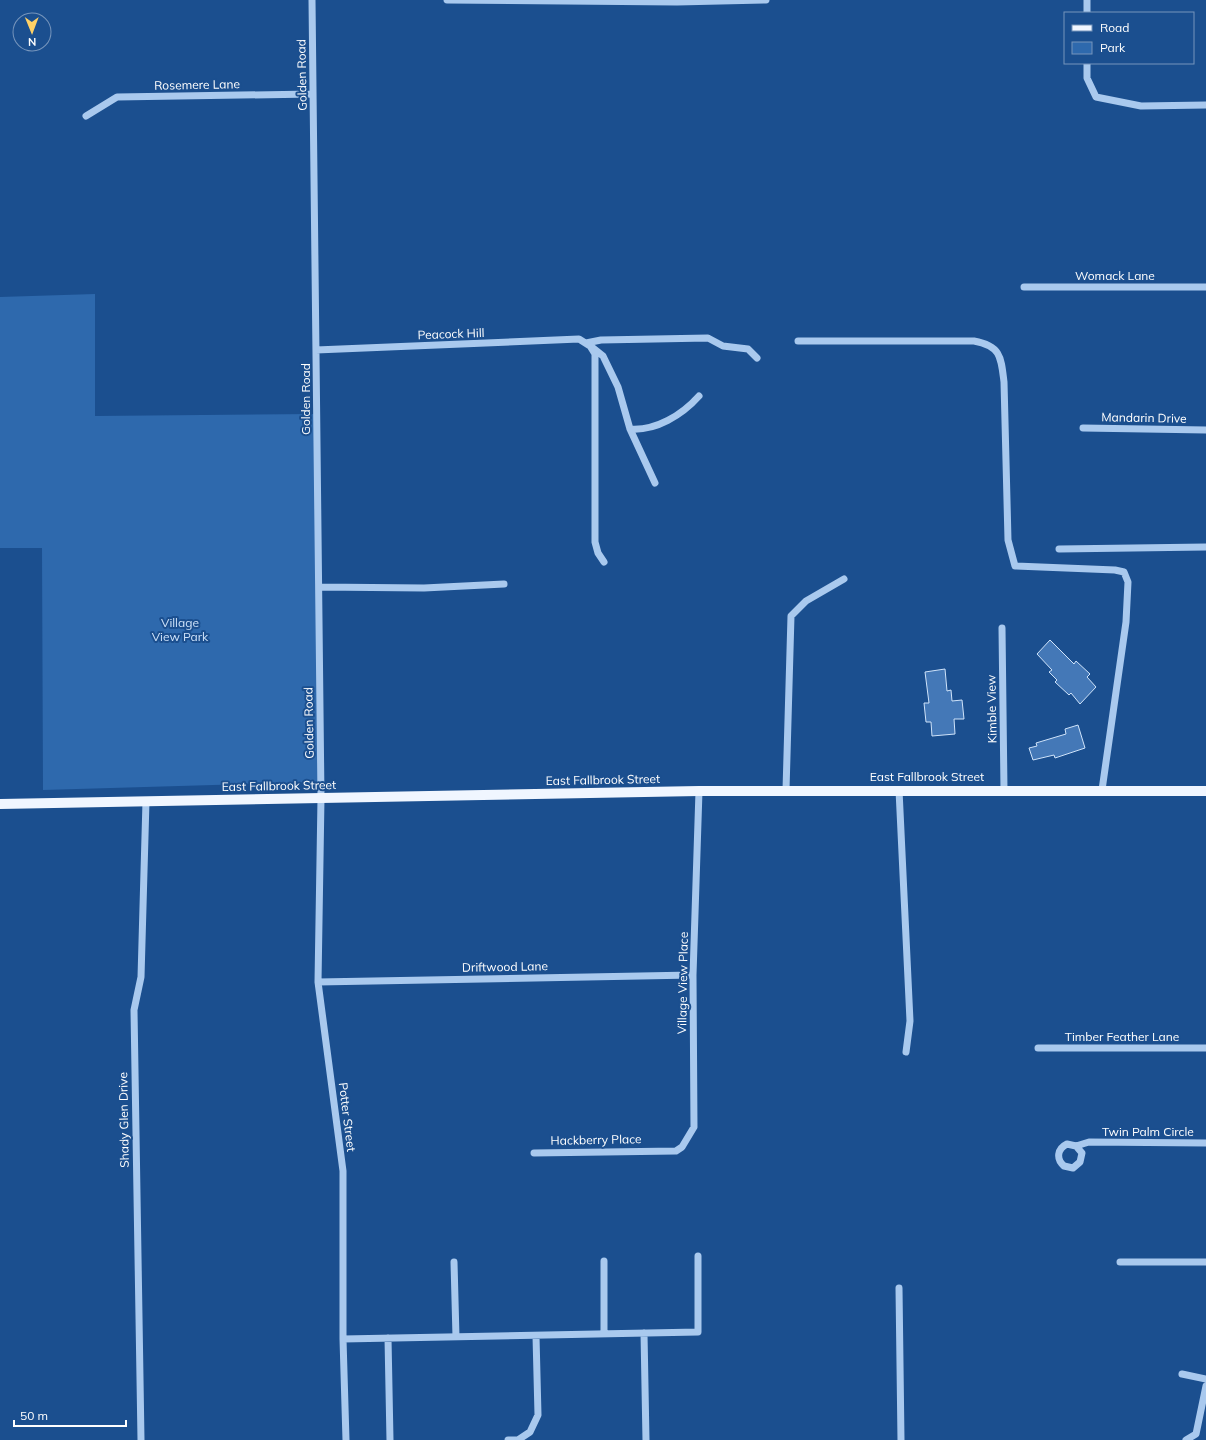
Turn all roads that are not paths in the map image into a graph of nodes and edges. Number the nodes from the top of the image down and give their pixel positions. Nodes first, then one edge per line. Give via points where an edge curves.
1 (312, 0) edge
2 (447, 0) edge
3 (766, 0) edge
4 (1087, 0) edge
5 (1087, 12) edge
6 (1087, 64) edge
7 (313, 94) junction
8 (1206, 105) edge
9 (86, 116) dead end
10 (1024, 287) dead end
11 (1206, 287) edge
12 (798, 340) dead end
13 (588, 344) junction
14 (316, 350) junction
15 (757, 358) dead end
16 (699, 396) dead end
17 (1083, 428) dead end
18 (630, 429) junction
19 (1206, 430) edge
20 (655, 483) dead end
21 (1206, 547) edge
22 (1059, 549) dead end
23 (604, 562) dead end
24 (844, 579) dead end
25 (504, 584) dead end
26 (319, 587) junction
27 (1002, 628) dead end
28 (786, 790) junction
29 (899, 790) junction
30 (1004, 790) junction
31 (1102, 790) junction
32 (699, 791) junction
33 (1206, 791) edge
34 (321, 798) junction
35 (146, 801) junction
36 (0, 804) edge
37 (693, 975) junction
38 (318, 982) junction
39 (1038, 1048) dead end
40 (1206, 1048) edge
41 (906, 1052) dead end
42 (1206, 1143) edge
43 (1076, 1146) dead end
44 (658, 1150) joint
45 (534, 1153) dead end
46 (698, 1256) dead end
47 (454, 1262) dead end
48 (604, 1262) dead end
49 (1120, 1262) dead end
50 (1206, 1262) edge
51 (899, 1288) dead end
52 (644, 1333) junction
53 (604, 1334) junction
54 (536, 1336) junction
55 (456, 1337) junction
56 (388, 1338) junction
57 (343, 1339) junction
58 (1182, 1374) dead end
59 (1206, 1379) edge
60 (1206, 1386) edge
61 (141, 1440) edge
62 (346, 1440) edge
63 (390, 1440) edge
64 (508, 1440) edge
65 (518, 1440) edge
66 (646, 1440) edge
67 (901, 1440) edge
68 (1186, 1440) edge

1 - 7 street, Golden Road
2 - 3 street
4 - 5 street
6 - 8 street via 1087,78 1096,97 1142,106
7 - 9 street, Rosemere Lane via 117,97
7 - 14 street, Golden Road
10 - 11 street, Womack Lane
12 - 31 street via 974,341 985,343 995,349 1001,357 1008,540 1015,566 1114,570 1124,572 1128,582 1126,622
13 - 14 street, Peacock Hill via 578,339
13 - 15 street, Peacock Hill via 601,340 708,338 723,346 748,349
13 - 18 street via 603,356 618,388
13 - 23 street via 595,354 596,374 595,542
14 - 26 street, Golden Road
16 - 18 street via 692,404 656,427
17 - 19 street, Mandarin Drive
18 - 20 street
21 - 22 street
24 - 28 street via 806,602 791,616
25 - 26 street via 424,588
26 - 34 street, Golden Road
27 - 30 street, Kimble View
28 - 29 main road, East Fallbrook Street
28 - 32 main road, East Fallbrook Street
29 - 30 main road, East Fallbrook Street
29 - 41 street via 910,1021
30 - 31 main road, East Fallbrook Street
31 - 33 main road, East Fallbrook Street
32 - 34 main road, East Fallbrook Street
32 - 37 street, Village View Place
34 - 35 main road, East Fallbrook Street
34 - 38 street, Potter Street
35 - 36 main road, East Fallbrook Street
35 - 61 street, Shady Glen Drive via 141,977 134,1010
37 - 38 street, Driftwood Lane
37 - 44 street, Village View Place via 694,1127 682,1147 676,1151
38 - 57 street, Potter Street via 343,1171
39 - 40 street, Timber Feather Lane
42 - 43 street, Twin Palm Circle via 1089,1142
44 - 45 street, Hackberry Place
46 - 52 street via 698,1332
47 - 55 street
48 - 53 street
49 - 50 street
51 - 67 street
52 - 53 street
52 - 66 street
53 - 54 street
54 - 55 street
54 - 65 street via 538,1415 530,1432
55 - 56 street
56 - 57 street
56 - 63 street
57 - 62 street, Potter Street
58 - 59 street
60 - 68 street via 1196,1434
64 - 65 street

